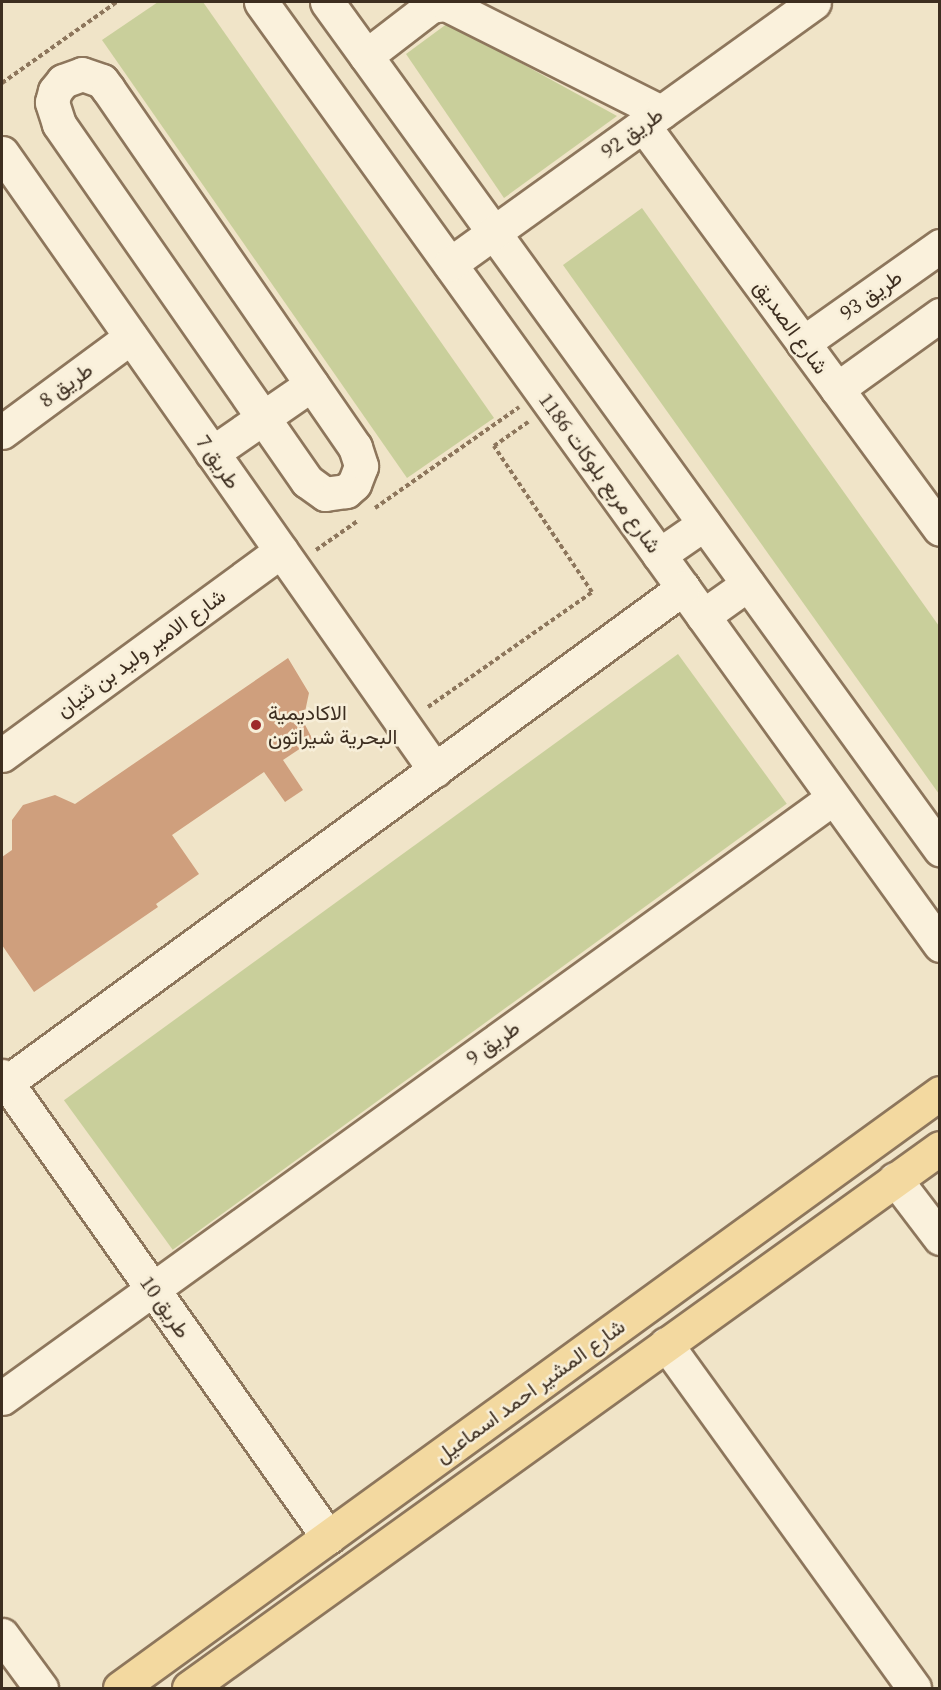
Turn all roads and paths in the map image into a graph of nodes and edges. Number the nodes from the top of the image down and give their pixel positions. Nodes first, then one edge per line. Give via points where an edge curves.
1 (117, 2) edge
2 (261, 2) edge
3 (327, 2) edge
4 (814, 2) edge
5 (366, 56) junction
6 (2, 83) edge
7 (652, 118) junction
8 (2, 153) edge
9 (494, 233) junction
10 (939, 246) edge
11 (450, 264) junction
12 (939, 315) edge
13 (131, 337) junction
14 (803, 343) junction
15 (312, 384) junction
16 (837, 390) junction
17 (546, 398) junction
18 (263, 418) junction
19 (2, 432) edge
20 (212, 453) junction
21 (704, 524) junction
22 (939, 529) edge
23 (659, 555) junction
24 (286, 559) junction
25 (748, 584) junction
26 (683, 588) junction
27 (702, 616) junction
28 (403, 724) junction
29 (2, 755) edge
30 (435, 770) junction
31 (833, 798) junction
32 (939, 849) edge
33 (939, 945) edge
34 (4, 1080) edge
35 (939, 1093) edge
36 (939, 1148) edge
37 (895, 1179) junction
38 (939, 1238) edge
39 (152, 1288) junction
40 (666, 1344) junction
41 (2, 1398) edge
42 (328, 1537) junction
43 (2, 1635) edge
44 (42, 1689) edge
45 (120, 1689) edge
46 (189, 1689) edge
47 (914, 1689) edge

1 - 6 path
2 - 11 street, شارع مربع بلوكات 1186
3 - 5 street
4 - 7 street, طريق 92
5 - 7 street via 431,6 446,4
5 - 9 street
7 - 9 street, طريق 92
7 - 14 street, شارع الصديق
8 - 13 street, طريق 7
9 - 11 street, طريق 92
9 - 21 street
10 - 14 street, طريق 93
11 - 17 street, شارع مربع بلوكات 1186
12 - 16 street
13 - 19 street, طريق 8
13 - 20 street, طريق 7
14 - 16 street, شارع الصديق
15 - 18 street
15 - 18 street via 360,456 359,475 346,491 325,494 315,489
15 - 18 street via 102,81 82,74 63,81 52,102 59,124
16 - 22 street, شارع الصديق
17 - 23 street, شارع مربع بلوكات 1186
17 - 24 path
17 - 28 path via 494,446 592,592
18 - 20 street
20 - 24 street, طريق 7
21 - 23 street
21 - 25 street
23 - 26 street, شارع مربع بلوكات 1186
24 - 28 street, طريق 7
24 - 29 street, شارع الامير وليد بن ثنيان
25 - 27 street
25 - 32 street
26 - 27 street, شارع مربع بلوكات 1186
26 - 30 street
27 - 31 street, شارع مربع بلوكات 1186
28 - 30 street, طريق 7
30 - 34 street
31 - 33 street, شارع مربع بلوكات 1186
31 - 39 street, طريق 9
34 - 39 street, طريق 10
35 - 42 main road, شارع المشير احمد اسماعيل
36 - 37 main road, شارع المشير احمد اسماعيل
37 - 38 street
37 - 40 main road, شارع المشير احمد اسماعيل
39 - 41 street, طريق 9
39 - 42 street, طريق 10
40 - 46 main road, شارع المشير احمد اسماعيل
40 - 47 street
42 - 45 main road, شارع المشير احمد اسماعيل
43 - 44 street

